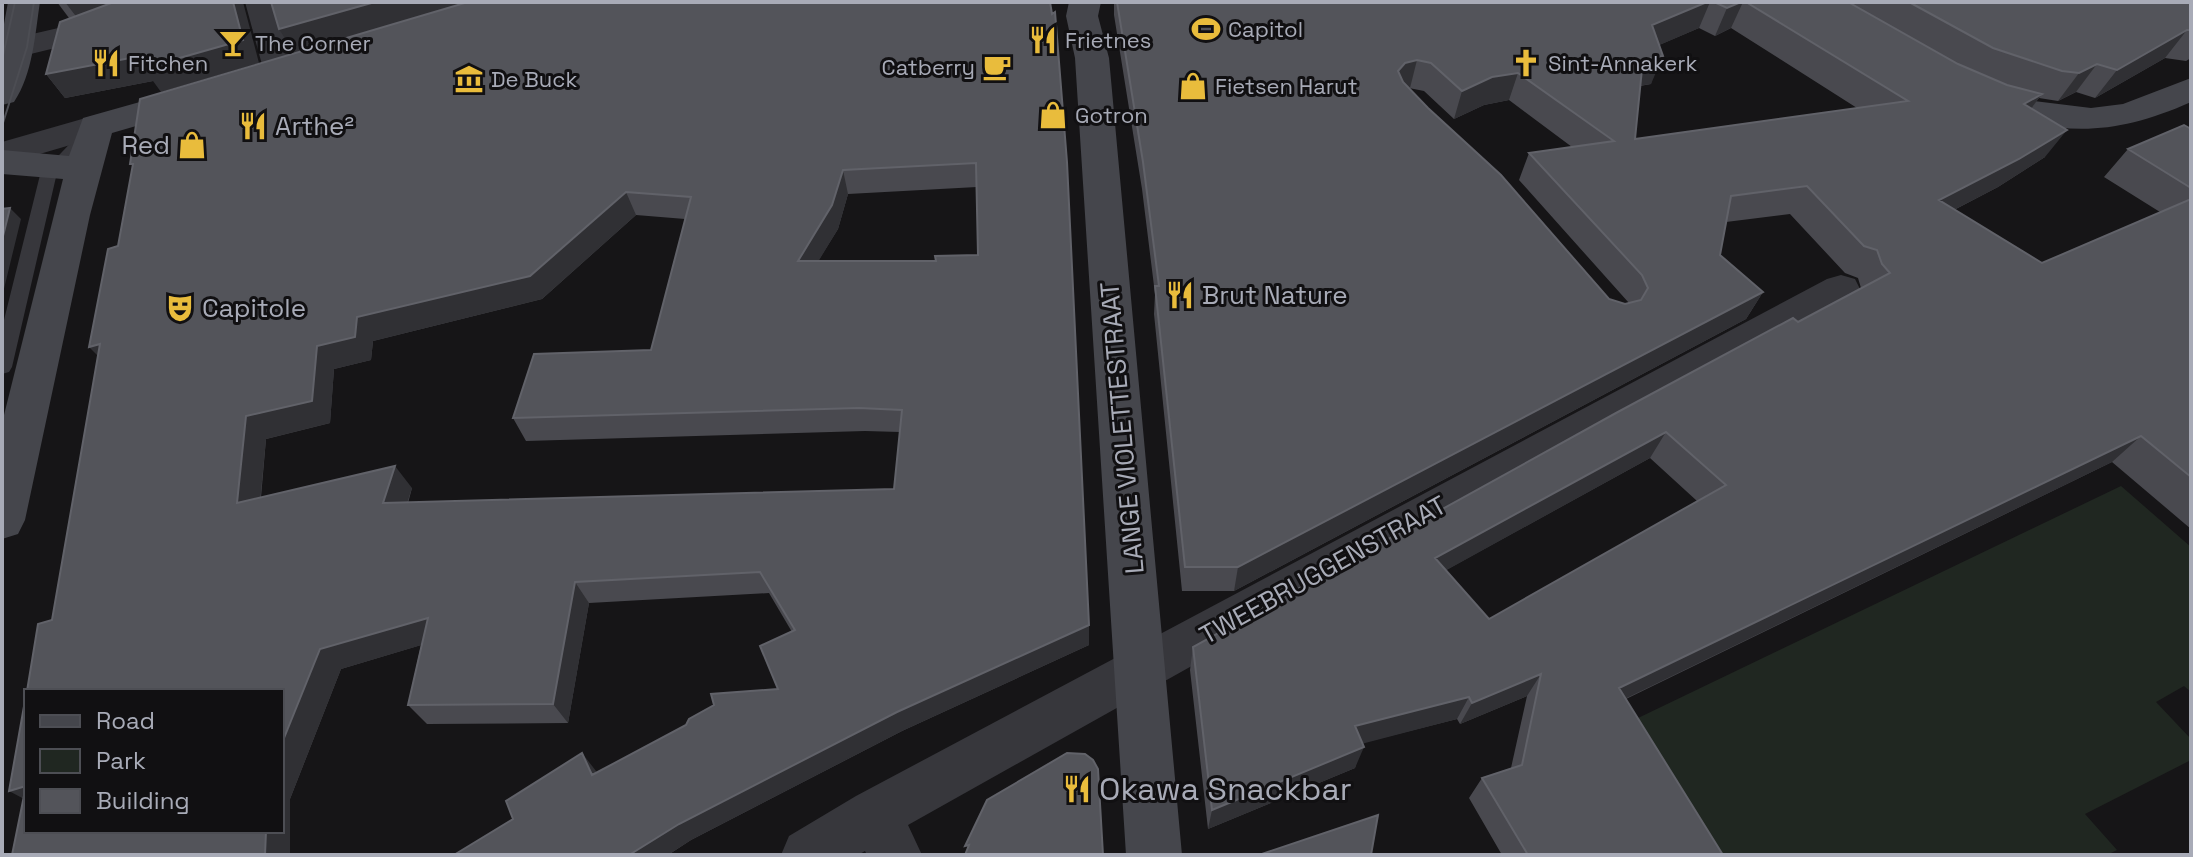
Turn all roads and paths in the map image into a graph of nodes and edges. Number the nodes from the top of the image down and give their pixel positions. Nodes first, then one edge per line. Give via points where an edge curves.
1 (24, 2) edge
2 (158, 2) edge
3 (260, 2) edge
4 (1081, 7) edge
5 (9, 50) edge
6 (265, 76) joint
7 (1952, 82) edge
8 (2191, 89) edge
9 (2, 94) edge
10 (96, 126) junction
11 (2, 154) edge
12 (2, 164) edge
13 (62, 170) junction
14 (1841, 289) dead end
15 (2, 367) edge
16 (2, 520) edge
17 (1141, 672) junction
18 (885, 835) edge
19 (808, 855) edge
20 (1154, 855) edge

1 - 5 street
2 - 5 street via 77,33
3 - 6 street
4 - 17 street, LANGE VIOLETTESTRAAT via 1092,58
5 - 9 street
6 - 10 street
7 - 8 street via 2008,106 2047,115 2123,115
10 - 11 street
10 - 13 street
12 - 13 street
13 - 15 lane
13 - 16 street
14 - 17 street, TWEEBRUGGENSTRAAT via 1662,382
17 - 18 street, TWEEBRUGGENSTRAAT
17 - 20 street, LANGE VIOLETTESTRAAT
18 - 19 street, TWEEBRUGGENSTRAAT

